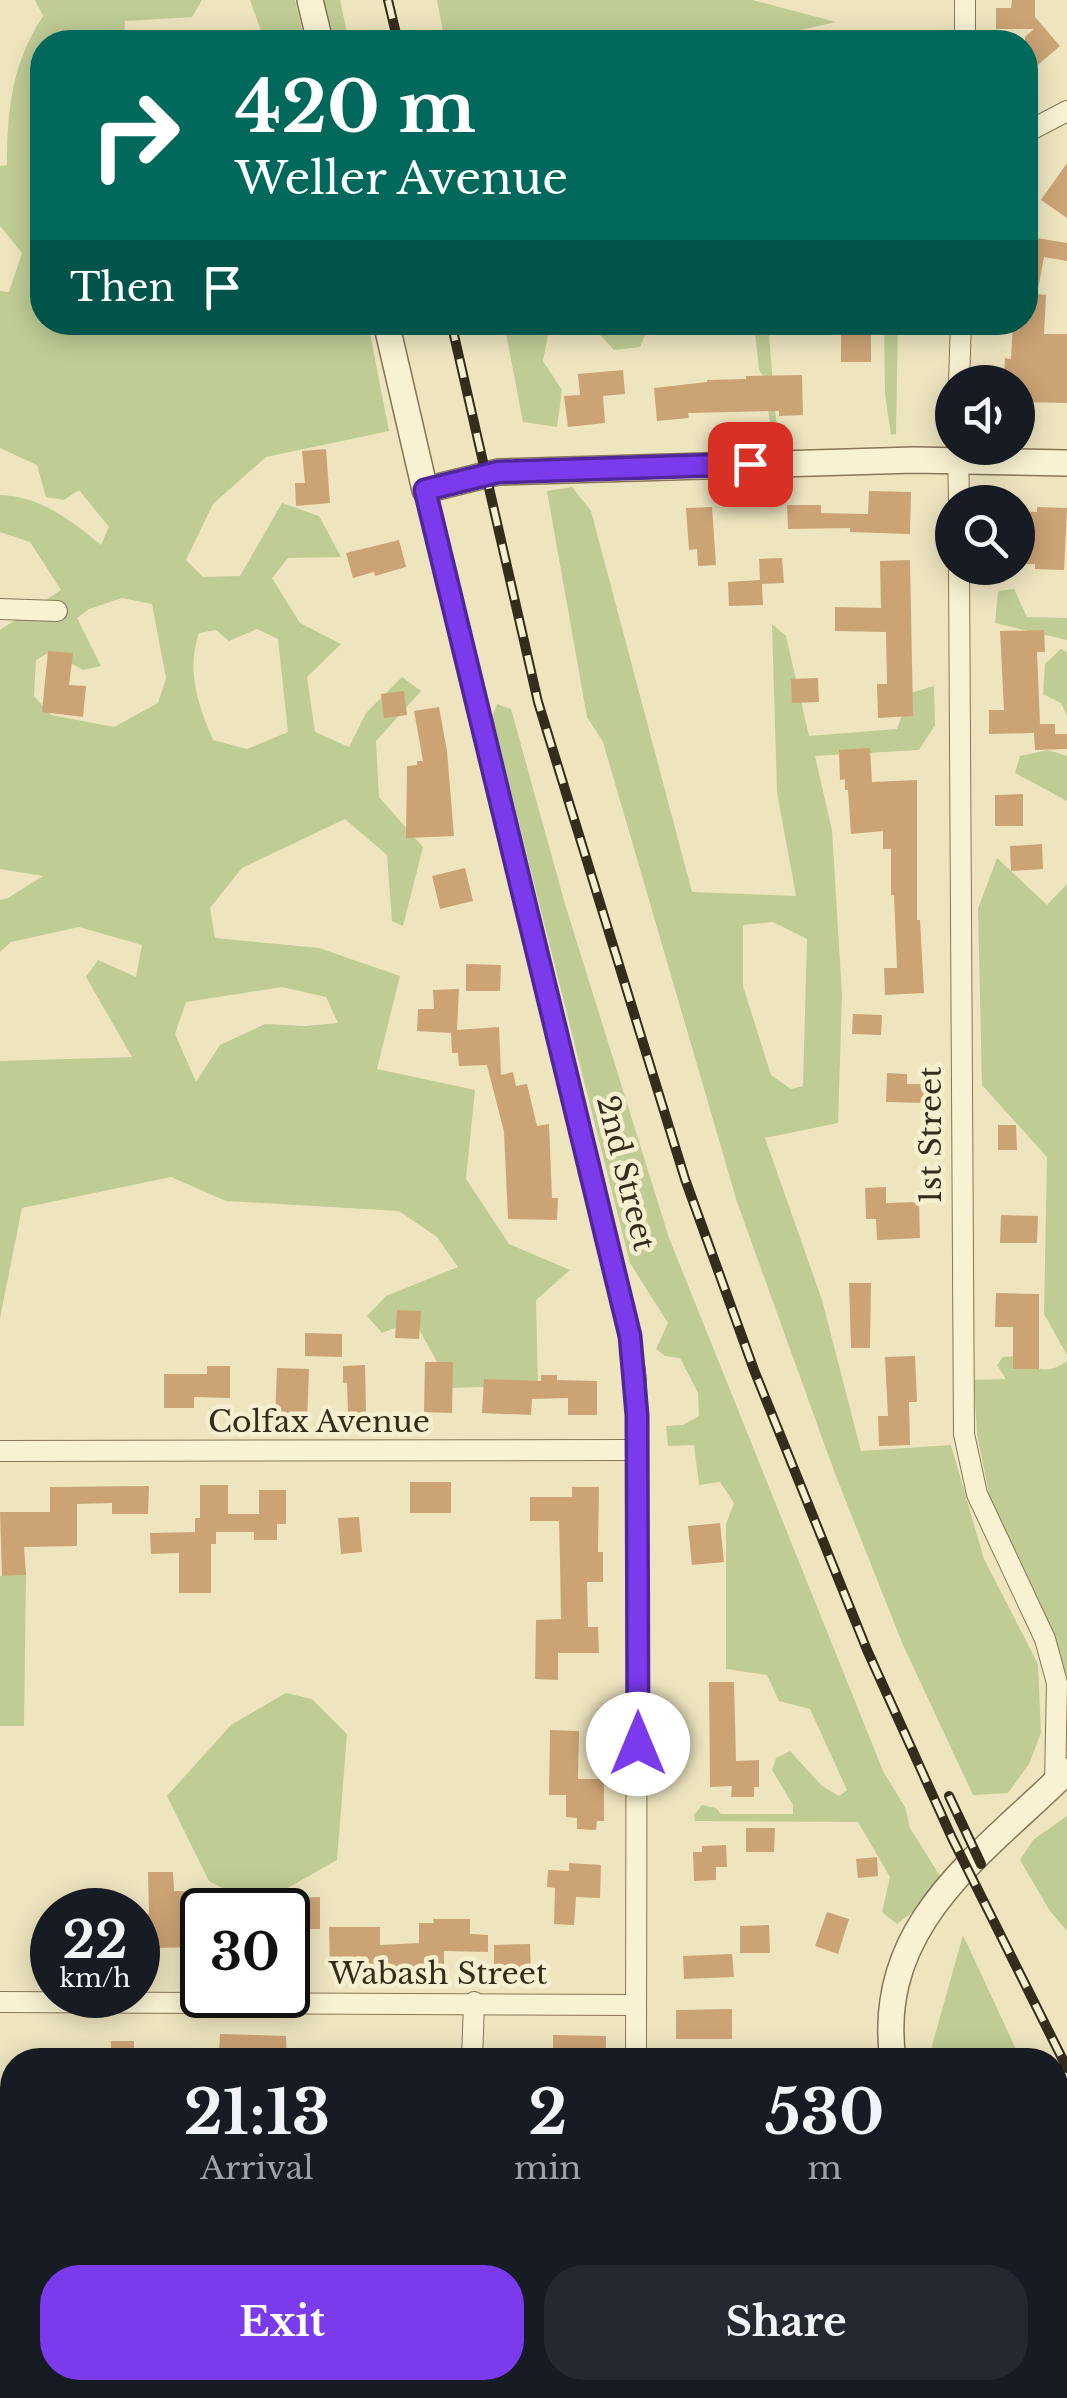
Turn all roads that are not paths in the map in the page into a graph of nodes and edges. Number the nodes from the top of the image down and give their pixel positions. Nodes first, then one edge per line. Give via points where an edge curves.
1 (310, 0) edge
2 (965, 0) edge
3 (317, 30) edge
4 (965, 30) edge
5 (1067, 111) edge
6 (1038, 126) edge
7 (389, 335) edge
8 (961, 335) edge
9 (960, 365) edge
10 (935, 457) edge
11 (1035, 460) edge
12 (1067, 463) edge
13 (425, 490) junction
14 (959, 585) edge
15 (0, 609) edge
16 (57, 611) dead end
17 (637, 1450) junction
18 (0, 1451) edge
19 (1062, 1687) edge
20 (1061, 1777) edge
21 (0, 2002) edge
22 (474, 2002) junction
23 (636, 2005) junction
24 (472, 2048) edge
25 (636, 2048) edge
26 (893, 2048) edge

1 - 3 street
2 - 4 street
5 - 6 street
7 - 13 street, 2nd Street
8 - 9 street
10 - 13 street via 498,472
11 - 12 street
13 - 17 street, 2nd Street via 622,1298 636,1379
14 - 19 street, 1st Street via 964,1434 976,1494
15 - 16 street
17 - 18 street, Colfax Avenue
17 - 23 street, 2nd Street
19 - 20 street, 1st Street
20 - 26 street, 1st Street via 922,1920 897,1983
21 - 22 street, Wabash Street
22 - 23 street, Wabash Street
22 - 24 street
23 - 25 street, 2nd Street

